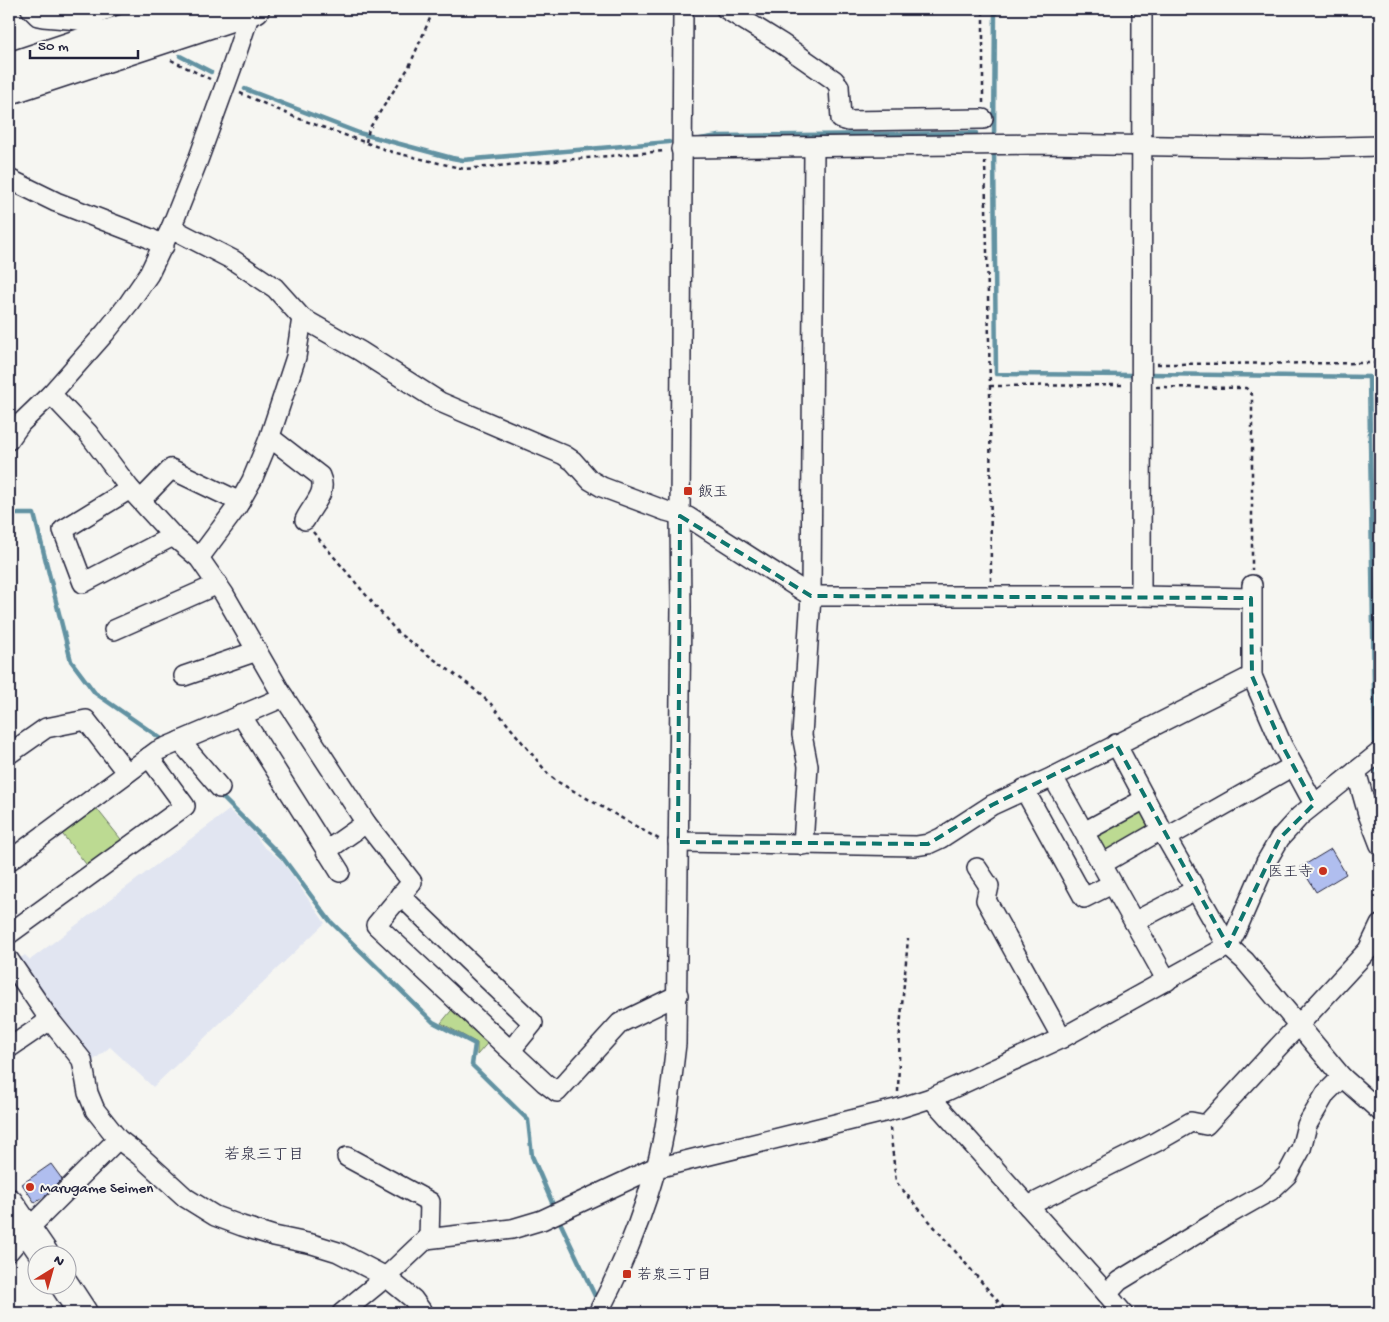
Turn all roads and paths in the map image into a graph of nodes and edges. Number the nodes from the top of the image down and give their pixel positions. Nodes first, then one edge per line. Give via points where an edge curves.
1 (31, 9) edge
2 (108, 9) edge
3 (183, 9) edge
4 (434, 9) edge
5 (683, 9) edge
6 (726, 9) edge
7 (983, 9) edge
8 (1142, 9) edge
9 (253, 10) edge
10 (94, 29) junction
11 (170, 60) dead end
12 (9, 67) edge
13 (225, 86) junction
14 (9, 90) edge
15 (983, 119) joint
16 (366, 142) junction
17 (983, 144) junction
18 (1140, 145) junction
19 (1380, 146) edge
20 (814, 147) junction
21 (681, 149) junction
22 (9, 179) edge
23 (171, 228) junction
24 (164, 246) junction
25 (302, 318) junction
26 (1380, 363) edge
27 (1141, 364) junction
28 (990, 386) junction
29 (1141, 387) junction
30 (51, 394) junction
31 (15, 422) edge
32 (268, 439) junction
33 (9, 440) edge
34 (135, 494) junction
35 (243, 495) junction
36 (680, 516) junction
37 (305, 520) joint
38 (173, 536) junction
39 (199, 558) junction
40 (218, 584) junction
41 (1252, 592) junction
42 (811, 596) junction
43 (1141, 596) junction
44 (991, 597) junction
45 (114, 630) dead end
46 (257, 651) junction
47 (184, 676) dead end
48 (1252, 676) junction
49 (284, 697) junction
50 (241, 715) junction
51 (1116, 744) junction
52 (166, 748) junction
53 (1380, 752) edge
54 (9, 754) edge
55 (1293, 766) junction
56 (1356, 771) junction
57 (126, 773) junction
58 (1053, 777) junction
59 (220, 788) dead end
60 (1024, 789) junction
61 (1145, 799) junction
62 (1314, 804) junction
63 (366, 823) junction
64 (1084, 832) junction
65 (1164, 834) junction
66 (678, 842) junction
67 (803, 845) junction
68 (1380, 845) edge
69 (326, 851) junction
70 (9, 861) edge
71 (1102, 864) junction
72 (977, 868) dead end
73 (340, 872) dead end
74 (1112, 884) junction
75 (1195, 890) junction
76 (400, 895) junction
77 (1134, 922) junction
78 (1380, 925) edge
79 (9, 934) edge
80 (908, 939) dead end
81 (1228, 946) junction
82 (9, 960) edge
83 (1166, 981) junction
84 (678, 995) junction
85 (50, 1020) junction
86 (1298, 1024) junction
87 (1062, 1038) junction
88 (9, 1048) edge
89 (511, 1050) junction
90 (1342, 1077) junction
91 (931, 1098) junction
92 (894, 1110) junction
93 (1380, 1110) edge
94 (118, 1139) junction
95 (347, 1157) dead end
96 (656, 1167) junction
97 (9, 1203) edge
98 (1028, 1206) junction
99 (27, 1230) junction
100 (429, 1238) junction
101 (37, 1244) edge
102 (9, 1251) edge
103 (386, 1277) junction
104 (71, 1294) edge
105 (1107, 1294) junction
106 (83, 1313) edge
107 (342, 1313) edge
108 (424, 1313) edge
109 (598, 1313) edge
110 (1008, 1313) edge
111 (1123, 1313) edge

1 - 10 street via 38,16
2 - 10 street via 93,17
3 - 10 highway
4 - 16 path via 409,67 369,129
5 - 21 street
6 - 15 street via 834,80 839,86 841,119
7 - 15 path
8 - 18 street
9 - 13 street
9 - 14 highway
10 - 12 highway
11 - 13 path
13 - 16 path via 297,118
13 - 23 street
16 - 21 path via 392,152 464,169
17 - 18 street
17 - 20 street
17 - 28 path
18 - 19 street
18 - 27 street
20 - 21 street
20 - 42 street
21 - 36 street
22 - 24 street
23 - 24 street
23 - 25 street via 233,260 274,288
24 - 30 street via 130,303
25 - 32 street via 296,357
25 - 36 street via 440,402 573,461 590,480 602,487
26 - 27 path
27 - 29 street
28 - 29 path
28 - 44 path
29 - 41 path via 1246,388 1252,395
29 - 43 street
30 - 31 street
30 - 34 street via 88,433
31 - 33 street
32 - 35 street
32 - 37 street via 320,476 323,482 323,488
34 - 35 street via 171,469
34 - 38 street
34 - 38 street via 63,530 84,583
35 - 39 street
36 - 42 street via 688,517
36 - 66 street
37 - 66 path via 318,540 398,633 490,704 549,775 665,842
38 - 39 street
39 - 40 street
40 - 45 street
40 - 46 street
41 - 43 street
41 - 48 street
42 - 44 street
42 - 67 street via 802,735 808,766
43 - 44 street
46 - 47 street
46 - 49 street
48 - 51 street
48 - 55 street
49 - 50 street
49 - 63 street
50 - 52 street
50 - 69 street
51 - 58 street
51 - 61 street
52 - 57 street
52 - 59 street
52 - 79 street via 185,806
53 - 56 street
54 - 57 street via 46,728 86,720
55 - 62 street
55 - 65 street
56 - 62 street
56 - 68 street
57 - 70 street
58 - 60 street
58 - 64 street
60 - 67 street via 928,844
60 - 74 street via 1084,898
61 - 64 street
61 - 65 street
62 - 81 street via 1280,838
63 - 69 street
63 - 76 street via 412,882
64 - 71 street
65 - 71 street
65 - 75 street
66 - 67 street
66 - 84 street
69 - 73 street
71 - 74 street
72 - 87 street via 989,886 986,900
74 - 77 street
75 - 77 street
75 - 81 street
76 - 89 street via 534,1023
76 - 89 street via 376,925
77 - 83 street
78 - 86 street via 1368,950
80 - 92 path via 898,1098
81 - 83 street
81 - 86 street
82 - 85 street
83 - 87 street
84 - 89 street via 620,1023 557,1092
84 - 96 street via 670,1098
85 - 88 street
85 - 94 street via 82,1060 95,1110
86 - 90 street
86 - 98 street via 1206,1125 1191,1122
87 - 91 street
90 - 93 street
90 - 105 street via 1326,1093 1307,1125 1301,1149 1287,1175 1270,1191 1119,1281
91 - 92 street
91 - 98 street
92 - 96 street
92 - 110 path via 896,1182
94 - 99 street
94 - 103 street via 186,1198 215,1216 274,1236 338,1252
95 - 100 street via 430,1202
96 - 100 street via 542,1220 512,1229
96 - 109 street via 621,1265
97 - 99 highway
98 - 105 street
99 - 101 highway
99 - 102 street
100 - 103 street
103 - 107 street
103 - 108 street via 413,1299
104 - 106 highway
105 - 111 street

